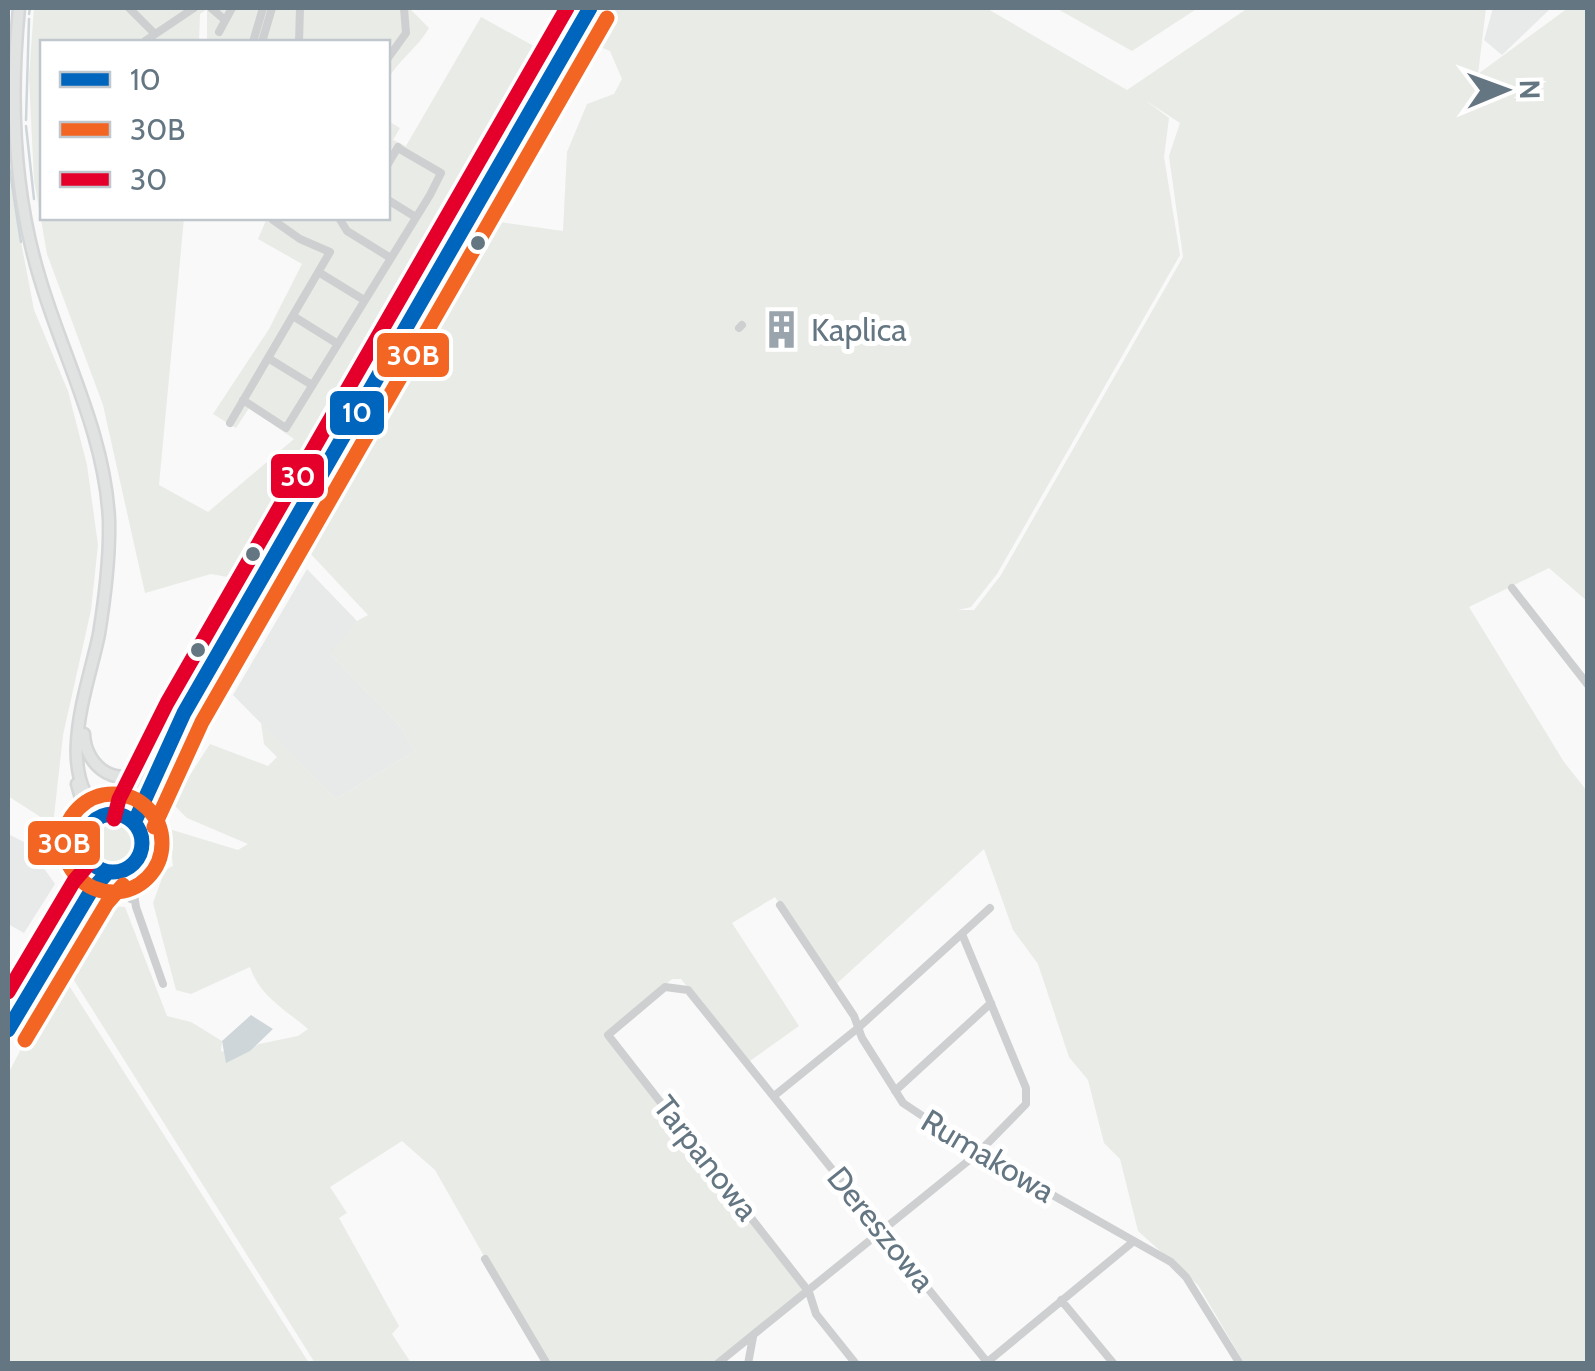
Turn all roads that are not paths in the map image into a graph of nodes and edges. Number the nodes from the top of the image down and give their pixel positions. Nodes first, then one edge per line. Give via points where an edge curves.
1 (19, 8) edge
2 (129, 8) edge
3 (211, 8) edge
4 (232, 8) edge
5 (263, 8) edge
6 (272, 8) edge
7 (300, 8) edge
8 (404, 8) edge
9 (590, 8) edge
10 (189, 9) edge
11 (225, 20) junction
12 (219, 32) dead end
13 (155, 34) junction
14 (147, 40) edge
15 (254, 40) edge
16 (263, 40) edge
17 (299, 40) edge
18 (390, 55) edge
19 (390, 159) edge
20 (390, 201) edge
21 (414, 216) junction
22 (273, 220) dead end
23 (340, 220) edge
24 (352, 220) edge
25 (346, 230) junction
26 (389, 257) junction
27 (320, 273) junction
28 (364, 300) junction
29 (293, 316) junction
30 (338, 344) junction
31 (268, 358) junction
32 (312, 385) junction
33 (243, 400) junction
34 (230, 423) dead end
35 (1512, 588) dead end
36 (1588, 685) edge
37 (88, 686) junction
38 (82, 706) junction
39 (174, 734) junction
40 (158, 764) junction
41 (120, 814) junction
42 (103, 816) junction
43 (134, 823) junction
44 (89, 826) junction
45 (91, 862) junction
46 (130, 867) junction
47 (111, 872) junction
48 (780, 905) dead end
49 (136, 907) junction
50 (990, 908) dead end
51 (962, 934) junction
52 (48, 960) junction
53 (164, 984) dead end
54 (688, 990) joint
55 (990, 1003) junction
56 (858, 1028) junction
57 (8, 1030) edge
58 (894, 1091) junction
59 (774, 1096) junction
60 (978, 1153) junction
61 (884, 1230) junction
62 (1134, 1240) junction
63 (484, 1260) dead end
64 (809, 1292) junction
65 (1061, 1300) junction
66 (753, 1337) junction
67 (986, 1363) edge
68 (547, 1364) edge
69 (717, 1364) edge
70 (748, 1364) edge
71 (856, 1364) edge
72 (1114, 1364) edge
73 (1240, 1364) edge

1 - 37 main road via 13,98 25,220 45,297 92,423 107,501 107,576
2 - 13 street
3 - 11 street
4 - 11 street
5 - 15 street
6 - 16 street
7 - 17 street
8 - 18 street via 406,33
9 - 39 main road
10 - 13 street
11 - 12 street
13 - 14 street
19 - 21 street via 399,146 441,173
20 - 21 street
21 - 26 street
22 - 27 street via 330,252
23 - 25 street
24 - 25 street
25 - 26 street
26 - 28 street
27 - 28 street
27 - 29 street
28 - 30 street
29 - 30 street
29 - 31 street
30 - 32 street
31 - 32 street
31 - 33 street
32 - 33 street via 286,428
33 - 34 street
35 - 36 street
37 - 38 main road
37 - 39 main road via 86,749 105,772 121,777 142,771
38 - 42 main road via 80,774
38 - 44 main road via 74,764
39 - 40 main road
40 - 41 main road
40 - 43 main road
41 - 42 main road
41 - 43 main road
42 - 44 main road
43 - 46 main road via 142,846
44 - 45 main road via 84,846
45 - 47 main road
45 - 52 main road
46 - 47 main road
46 - 49 street
47 - 49 street
47 - 52 main road via 96,882
48 - 56 street, Rumakowa
49 - 53 street
50 - 51 street
51 - 55 street
51 - 56 street
52 - 57 main road
54 - 59 street, Dereszowa
54 - 64 street, Tarpanowa via 666,987 608,1035
55 - 58 street
55 - 60 street via 1028,1096 1022,1111
56 - 58 street, Rumakowa
56 - 59 street
58 - 60 street, Rumakowa via 913,1112
59 - 61 street, Dereszowa
60 - 61 street
60 - 62 street, Rumakowa
61 - 64 street
61 - 67 street, Dereszowa
62 - 65 street
62 - 73 street, Rumakowa via 1186,1277
63 - 68 street
64 - 66 street
64 - 71 street, Tarpanowa via 816,1314
65 - 67 street
65 - 72 street
66 - 69 street
66 - 70 street

